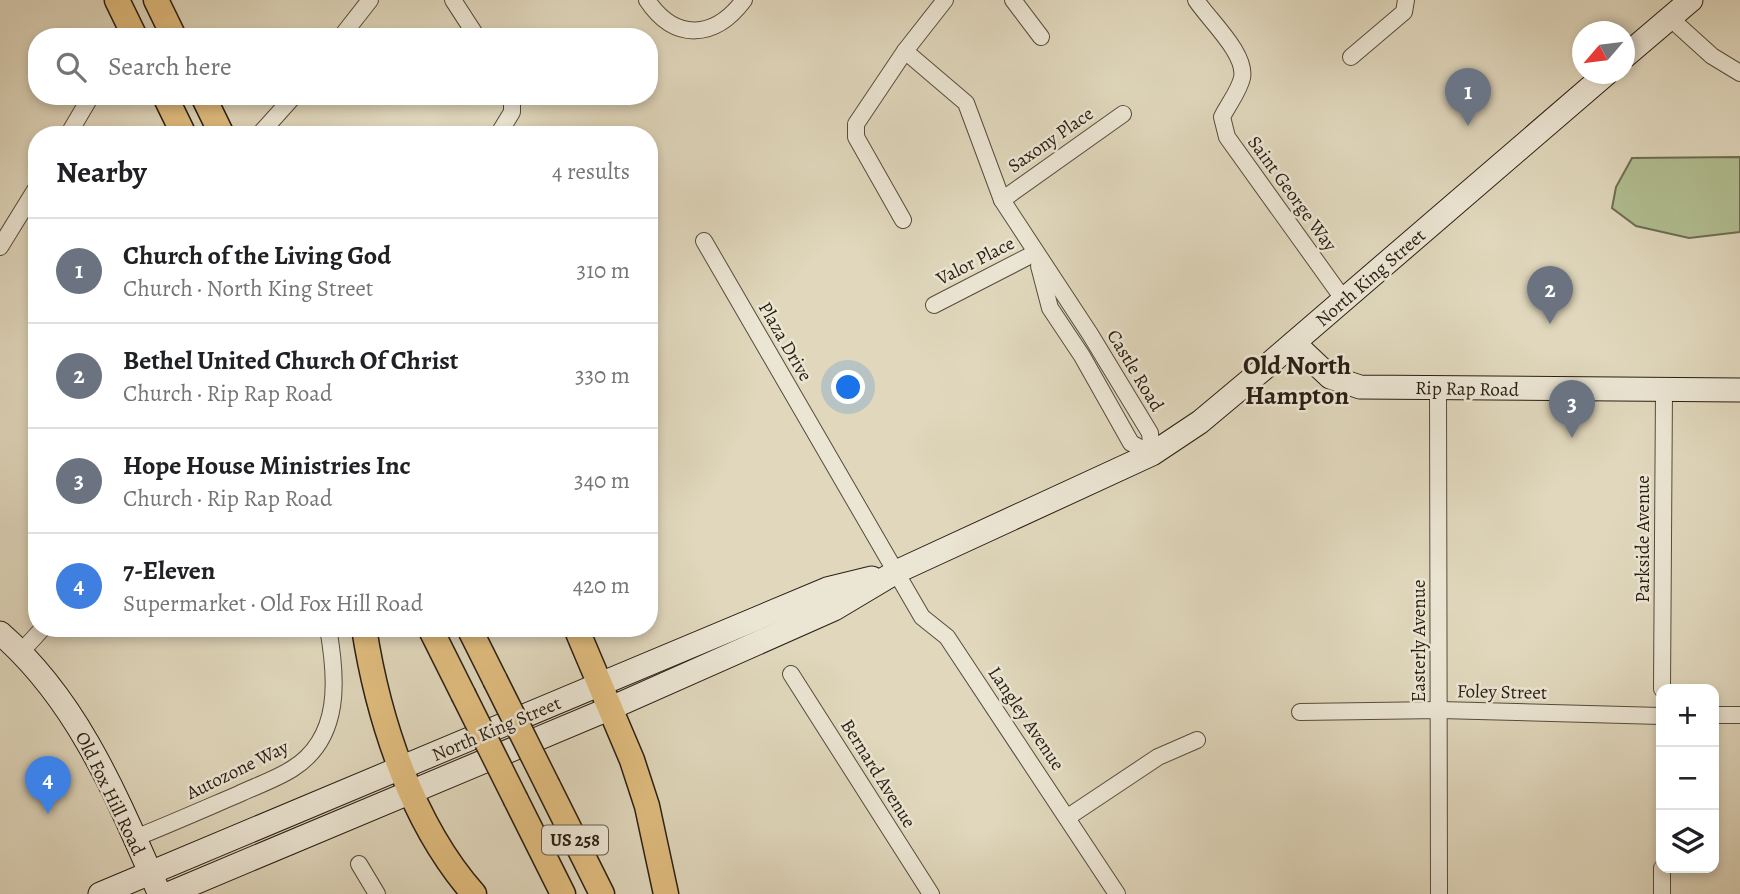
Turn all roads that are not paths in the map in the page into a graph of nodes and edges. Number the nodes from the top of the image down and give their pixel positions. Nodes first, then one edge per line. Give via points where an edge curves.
1 (117, 0) edge
2 (156, 0) edge
3 (370, 0) edge
4 (453, 0) edge
5 (647, 0) edge
6 (744, 0) edge
7 (945, 0) edge
8 (1013, 0) edge
9 (1196, 0) edge
10 (1406, 0) edge
11 (1691, 0) edge
12 (1670, 18) junction
13 (131, 28) edge
14 (170, 28) edge
15 (348, 28) edge
16 (471, 28) edge
17 (1041, 37) dead end
18 (1635, 48) edge
19 (905, 51) junction
20 (1351, 57) dead end
21 (1740, 73) edge
22 (1594, 84) edge
23 (86, 105) edge
24 (169, 105) edge
25 (207, 105) edge
26 (286, 105) edge
27 (512, 105) edge
28 (1123, 114) dead end
29 (73, 126) edge
30 (180, 126) edge
31 (218, 126) edge
32 (267, 126) edge
33 (503, 126) edge
34 (1002, 200) junction
35 (28, 202) edge
36 (903, 220) dead end
37 (704, 241) dead end
38 (0, 247) edge
39 (1035, 253) junction
40 (1343, 300) junction
41 (934, 305) dead end
42 (1294, 343) junction
43 (1438, 387) junction
44 (1664, 390) junction
45 (1740, 390) edge
46 (1152, 454) junction
47 (896, 572) junction
48 (0, 633) edge
49 (35, 637) edge
50 (329, 637) edge
51 (366, 637) edge
52 (434, 637) edge
53 (474, 637) edge
54 (580, 637) edge
55 (21, 652) junction
56 (791, 674) dead end
57 (600, 683) junction
58 (1662, 684) edge
59 (611, 708) junction
60 (1440, 710) junction
61 (1300, 712) dead end
62 (1719, 715) edge
63 (1740, 715) edge
64 (1656, 716) edge
65 (1197, 740) dead end
66 (403, 768) junction
67 (414, 793) junction
68 (1068, 817) junction
69 (135, 838) junction
70 (359, 864) dead end
71 (1662, 873) edge
72 (155, 884) edge
73 (100, 894) edge
74 (168, 894) edge
75 (377, 894) edge
76 (474, 894) edge
77 (563, 894) edge
78 (602, 894) edge
79 (666, 894) edge
80 (931, 894) edge
81 (1117, 894) edge
82 (1438, 894) edge
83 (1662, 894) edge

1 - 13 main road
2 - 14 main road
3 - 15 street
4 - 16 street
5 - 6 street via 669,24 689,31 710,30
7 - 19 street
8 - 17 street
9 - 40 street, Saint George Way via 1238,53 1242,66 1242,79 1222,117 1227,137
10 - 20 street via 1404,12
11 - 12 main road
12 - 18 main road
12 - 21 street via 1712,56
19 - 34 street, Castle Road via 966,103
19 - 36 street via 856,124 856,138
22 - 40 main road, North King Street
23 - 29 street
24 - 30 main road
25 - 31 main road
26 - 32 street
27 - 33 street
28 - 34 street, Saxony Place
34 - 39 street, Castle Road
35 - 38 street
37 - 47 street, Plaza Drive
39 - 41 street, Valor Place
39 - 46 street, Castle Road via 1150,433
40 - 42 main road, North King Street
42 - 43 main road, Rip Rap Road via 1320,370 1344,383 1373,388
42 - 46 main road, North King Street via 1200,422
43 - 44 main road, Rip Rap Road
43 - 60 street, Easterly Avenue
44 - 45 main road, Rip Rap Road
44 - 58 street, Parkside Avenue
46 - 47 main road, North King Street
47 - 57 main road, North King Street via 827,589
47 - 59 main road, North King Street via 834,609
47 - 68 street, Langley Avenue via 922,617 947,637
48 - 55 main road, Old Fox Hill Road
49 - 55 street
50 - 69 street, Autozone Way via 334,702 328,725 308,757 281,775
51 - 66 main road via 376,698
52 - 77 main road, US 258, bridge
53 - 78 main road, US 258, bridge
54 - 57 main road
55 - 69 main road, Old Fox Hill Road via 79,726
56 - 80 street, Bernard Avenue
57 - 59 main road
57 - 66 main road, North King Street
59 - 67 main road, North King Street
59 - 79 main road via 647,806
60 - 61 street, Foley Street
60 - 64 street, Foley Street
60 - 82 street, Easterly Avenue
62 - 63 street
65 - 68 street via 1158,757
66 - 67 main road
66 - 72 main road, North King Street
67 - 74 main road, North King Street
67 - 76 main road via 443,856
68 - 81 street, Langley Avenue
69 - 72 main road, Old Fox Hill Road
70 - 75 street
71 - 83 street
72 - 73 main road, North King Street

